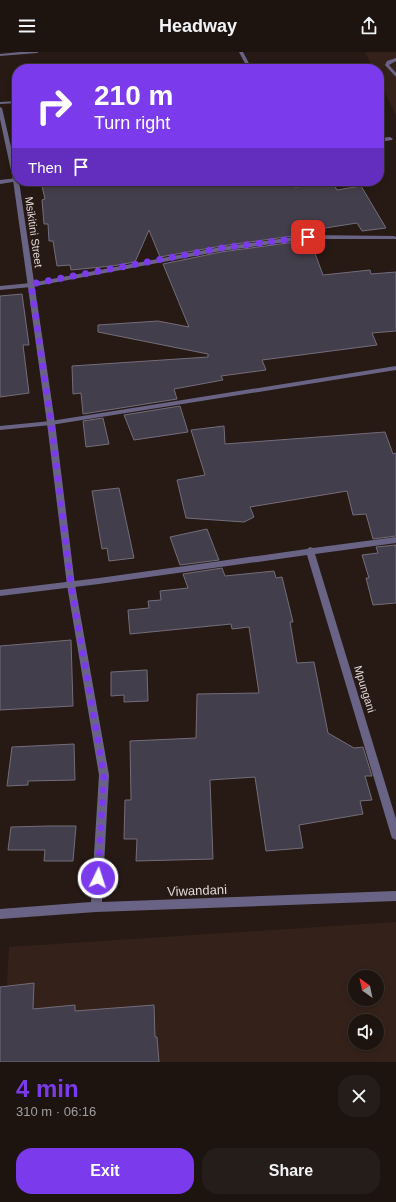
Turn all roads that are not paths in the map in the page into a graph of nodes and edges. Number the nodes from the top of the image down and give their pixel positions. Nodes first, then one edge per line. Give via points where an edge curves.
1 (38, 52) edge
2 (241, 52) edge
3 (0, 55) edge
4 (396, 59) edge
5 (247, 64) edge
6 (396, 76) edge
7 (12, 102) edge
8 (0, 103) edge
9 (0, 108) edge
10 (390, 139) dead end
11 (384, 140) edge
12 (12, 162) edge
13 (12, 180) edge
14 (0, 182) edge
15 (17, 186) edge
16 (394, 238) dead end
17 (31, 284) junction
18 (0, 288) edge
19 (396, 368) edge
20 (51, 423) junction
21 (0, 428) edge
22 (396, 540) edge
23 (310, 550) junction
24 (71, 585) junction
25 (0, 592) edge
26 (396, 835) edge
27 (396, 896) edge
28 (96, 907) junction
29 (0, 914) edge

1 - 3 street
2 - 5 street
4 - 6 street via 387,65
7 - 8 street
9 - 12 street, Msikitini Street
10 - 11 street
13 - 14 street
15 - 17 street, Msikitini Street
16 - 17 street via 308,237 221,248
17 - 18 street
17 - 20 street, Msikitini Street
19 - 20 street
20 - 21 street
20 - 24 street, Msikitini Street
22 - 23 street
23 - 24 street
23 - 26 street, Mpungani
24 - 25 street
24 - 28 street, Msikitini Street via 104,775
27 - 28 street, Viwandani
28 - 29 street, Viwandani

